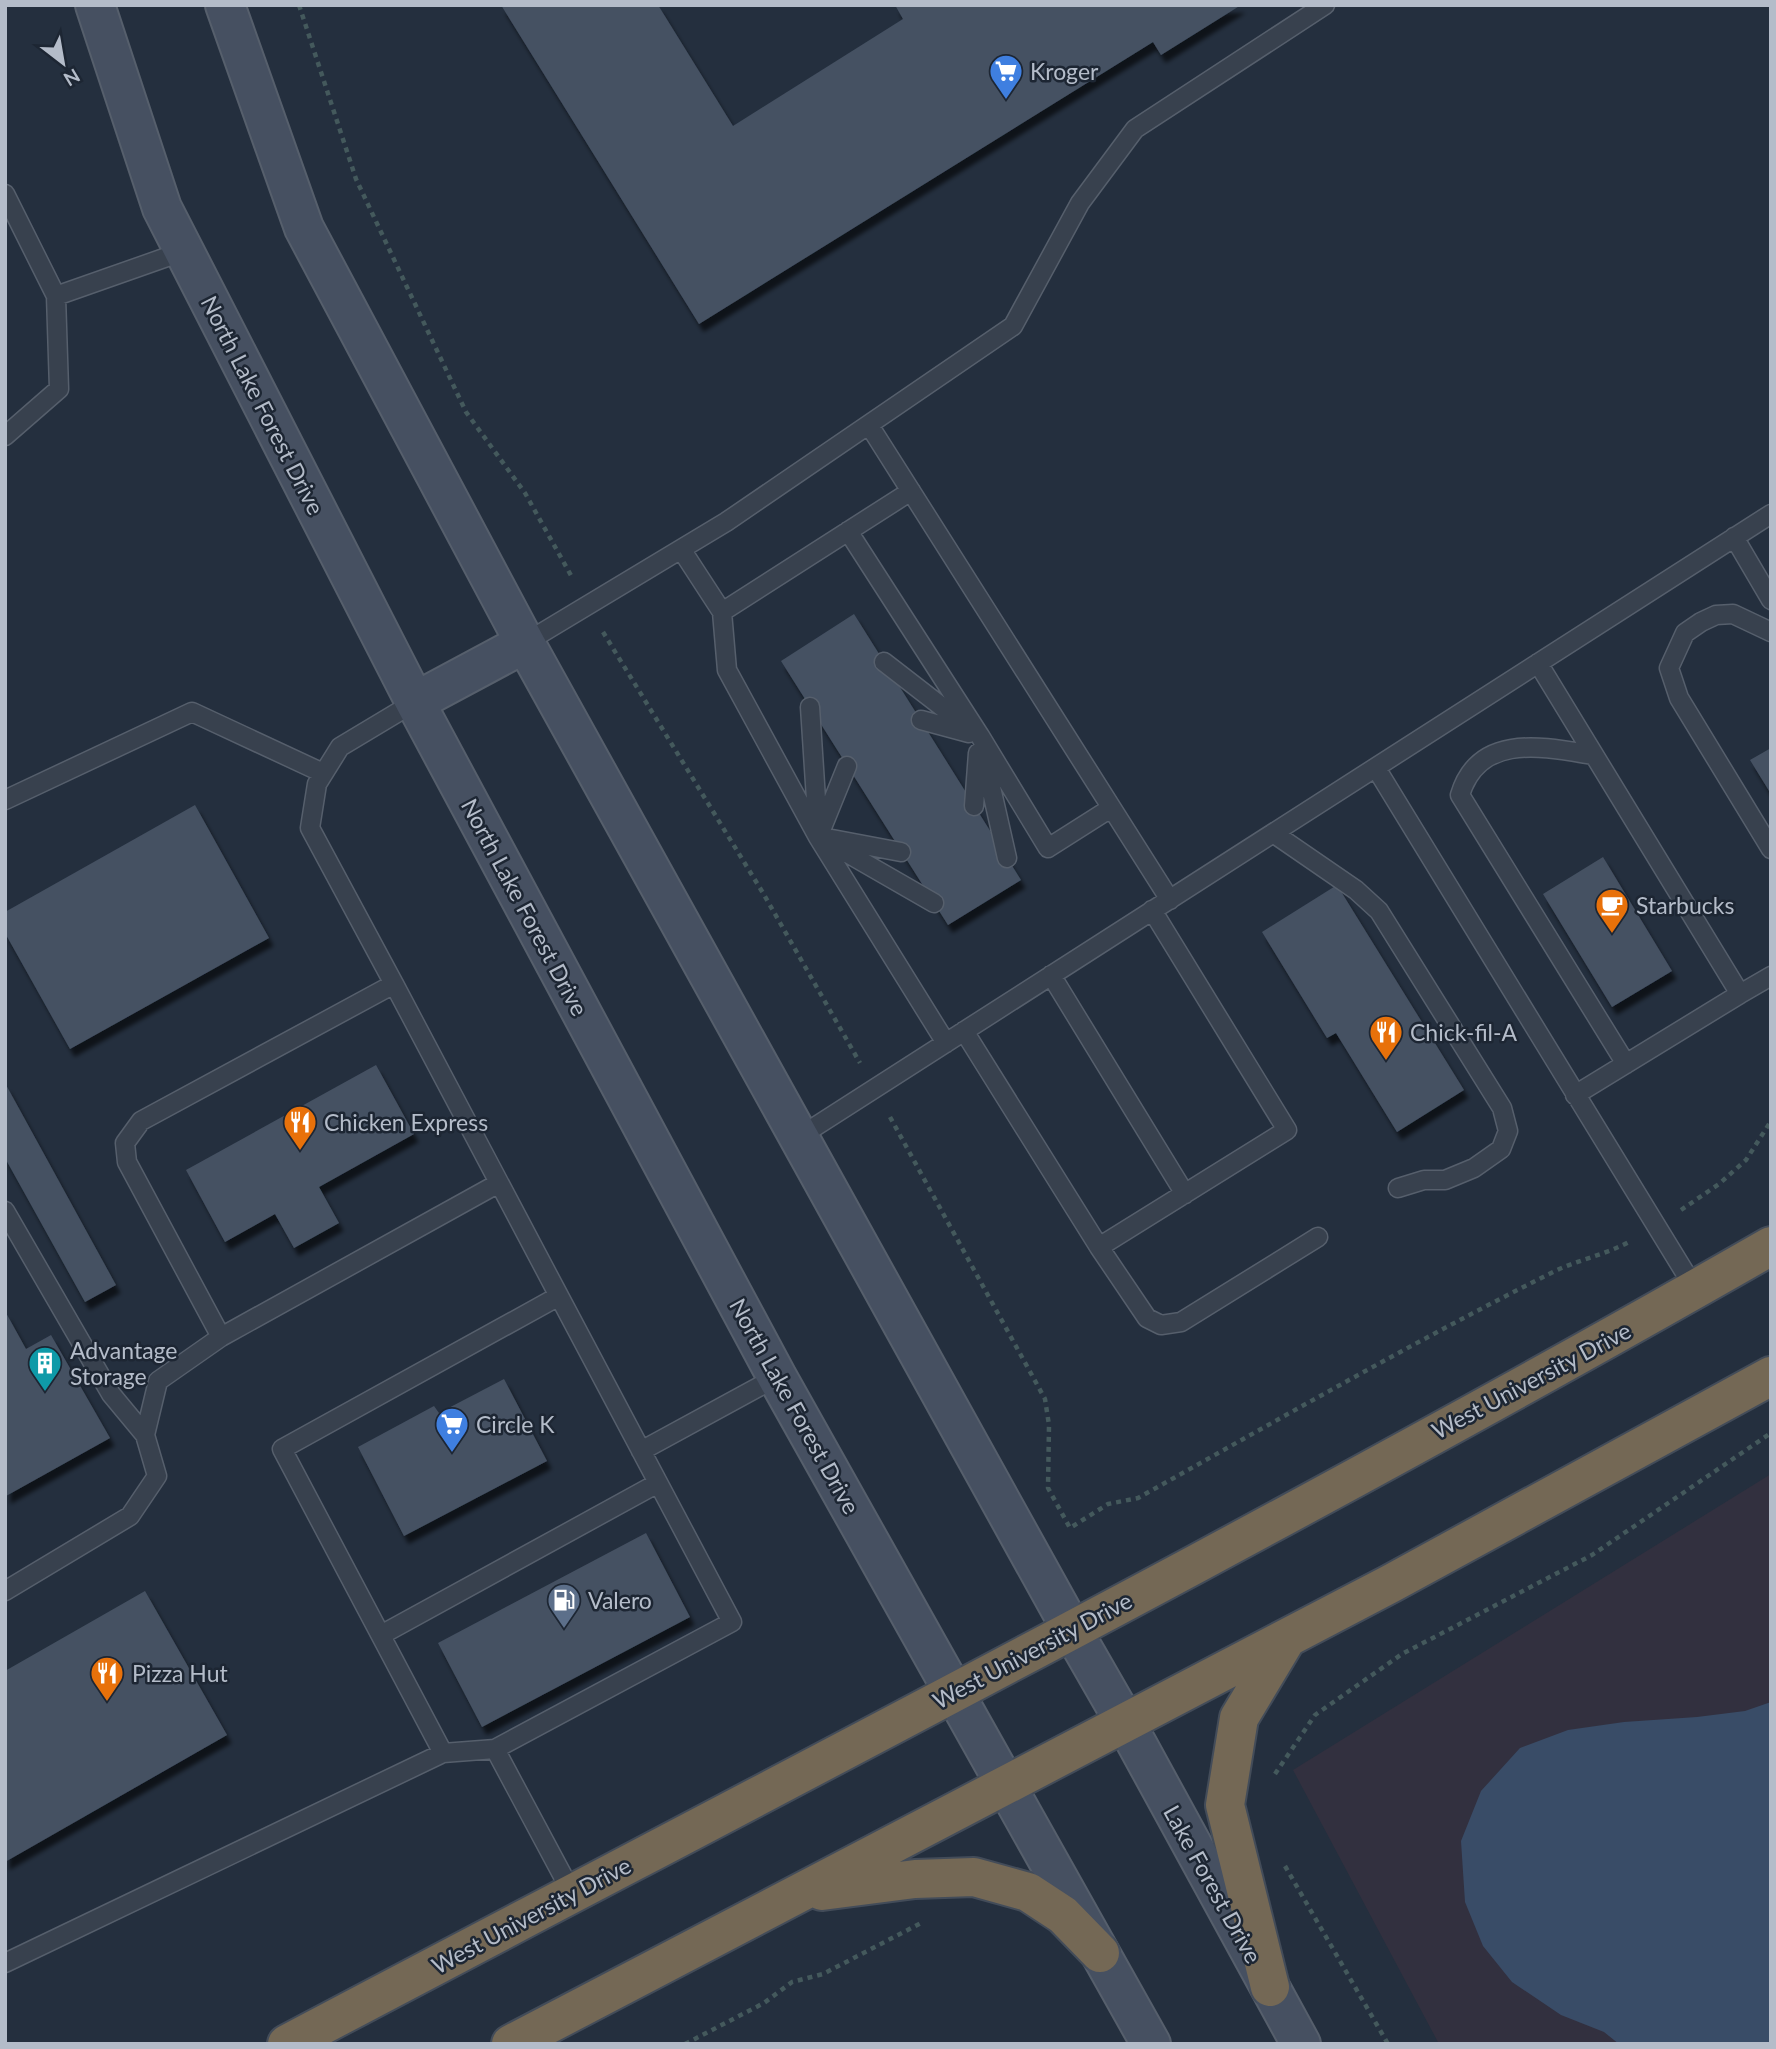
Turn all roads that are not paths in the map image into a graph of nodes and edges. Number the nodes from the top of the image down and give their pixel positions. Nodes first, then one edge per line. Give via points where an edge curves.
1 (96, 5) edge
2 (225, 5) edge
3 (1325, 5) edge
4 (5, 194) edge
5 (184, 251) junction
6 (57, 296) junction
7 (869, 425) junction
8 (5, 436) edge
9 (911, 491) junction
10 (1771, 514) edge
11 (848, 531) junction
12 (1734, 537) junction
13 (681, 549) junction
14 (1771, 600) edge
15 (722, 612) junction
16 (1771, 632) edge
17 (525, 643) junction
18 (884, 662) dead end
19 (1538, 663) junction
20 (415, 702) junction
21 (810, 707) dead end
22 (921, 720) dead end
23 (980, 736) junction
24 (1593, 755) junction
25 (847, 766) dead end
26 (1376, 768) junction
27 (323, 773) junction
28 (5, 800) edge
29 (974, 806) dead end
30 (1111, 808) junction
31 (1273, 833) junction
32 (818, 837) junction
33 (1771, 849) edge
34 (901, 852) dead end
35 (1007, 858) dead end
36 (1170, 900) junction
37 (934, 903) dead end
38 (1152, 910) junction
39 (1051, 975) junction
40 (1771, 976) edge
41 (394, 984) junction
42 (1740, 994) junction
43 (964, 1031) junction
44 (946, 1043) junction
45 (1626, 1064) junction
46 (1575, 1095) junction
47 (799, 1137) junction
48 (499, 1183) junction
49 (1398, 1188) dead end
50 (1185, 1194) junction
51 (5, 1211) edge
52 (1318, 1237) dead end
53 (1771, 1246) edge
54 (1099, 1247) junction
55 (1695, 1289) junction
56 (559, 1296) junction
57 (222, 1337) junction
58 (1771, 1376) edge
59 (777, 1377) junction
60 (145, 1435) junction
61 (641, 1451) junction
62 (658, 1483) junction
63 (5, 1591) edge
64 (1072, 1630) junction
65 (381, 1635) junction
66 (1287, 1638) junction
67 (955, 1692) junction
68 (1126, 1724) junction
69 (495, 1749) junction
70 (443, 1753) junction
71 (1007, 1785) junction
72 (572, 1893) junction
73 (796, 1894) junction
74 (1100, 1953) junction
75 (5, 1963) edge
76 (1270, 1987) junction
77 (287, 2044) edge
78 (511, 2044) edge
79 (1151, 2044) edge
80 (1301, 2044) edge

1 - 5 main road, North Lake Forest Drive via 162,208
2 - 17 main road via 304,228
3 - 7 lane via 1135,129 1080,203 1013,326
4 - 6 lane
5 - 6 lane
5 - 20 main road, North Lake Forest Drive
6 - 8 lane via 59,389
7 - 9 lane
7 - 13 lane
9 - 11 lane
9 - 30 lane
10 - 12 lane
11 - 15 lane
11 - 23 lane
12 - 14 lane
12 - 19 lane
13 - 15 lane
13 - 17 lane
15 - 32 lane via 727,670
16 - 33 lane via 1733,614 1716,615 1685,633 1669,668 1679,698
17 - 20 main road
17 - 47 main road
18 - 23 lane
19 - 24 lane
19 - 26 lane
20 - 27 lane via 340,747
20 - 59 main road, North Lake Forest Drive
21 - 32 lane
22 - 23 lane
23 - 29 lane
23 - 30 lane via 1048,848
23 - 35 lane
24 - 42 lane
24 - 45 lane via 1534,746 1508,748 1472,769 1460,794
25 - 32 lane
26 - 31 lane
26 - 46 lane
27 - 28 lane via 192,712
27 - 41 lane via 310,828
30 - 36 lane
31 - 36 lane
31 - 49 lane via 1379,911 1502,1108 1508,1130 1501,1149 1474,1168 1445,1180 1424,1180
32 - 34 lane
32 - 37 lane
32 - 44 lane
36 - 38 lane
38 - 39 lane
38 - 50 lane via 1287,1130
39 - 43 lane
39 - 50 lane
40 - 42 lane
41 - 48 lane
41 - 57 lane via 141,1121 125,1143 127,1162
42 - 45 lane
43 - 44 lane
43 - 54 lane
44 - 47 lane
45 - 46 lane
46 - 55 lane
47 - 64 main road
48 - 56 lane
48 - 57 lane
50 - 54 lane
51 - 60 lane via 111,1394
52 - 54 lane via 1181,1322 1161,1325 1147,1318
53 - 55 highway, West University Drive
55 - 64 highway, West University Drive
56 - 61 lane
56 - 65 lane via 282,1449
57 - 60 lane via 158,1381
58 - 66 highway
59 - 61 lane
59 - 67 main road, North Lake Forest Drive
60 - 63 lane via 157,1476 130,1516
61 - 62 lane
62 - 65 lane
62 - 69 lane via 732,1622
64 - 67 highway, West University Drive
64 - 68 main road
65 - 70 lane
66 - 68 highway
66 - 76 highway via 1239,1718 1225,1805
67 - 71 main road, North Lake Forest Drive
67 - 72 highway, West University Drive
68 - 71 highway
68 - 76 main road, Lake Forest Drive
69 - 70 lane
69 - 72 lane
70 - 75 lane
71 - 73 highway
71 - 74 main road
72 - 77 highway, West University Drive
73 - 74 highway via 915,1879 974,1877 1028,1892 1063,1915
73 - 78 highway
74 - 79 main road
76 - 80 main road, Lake Forest Drive

